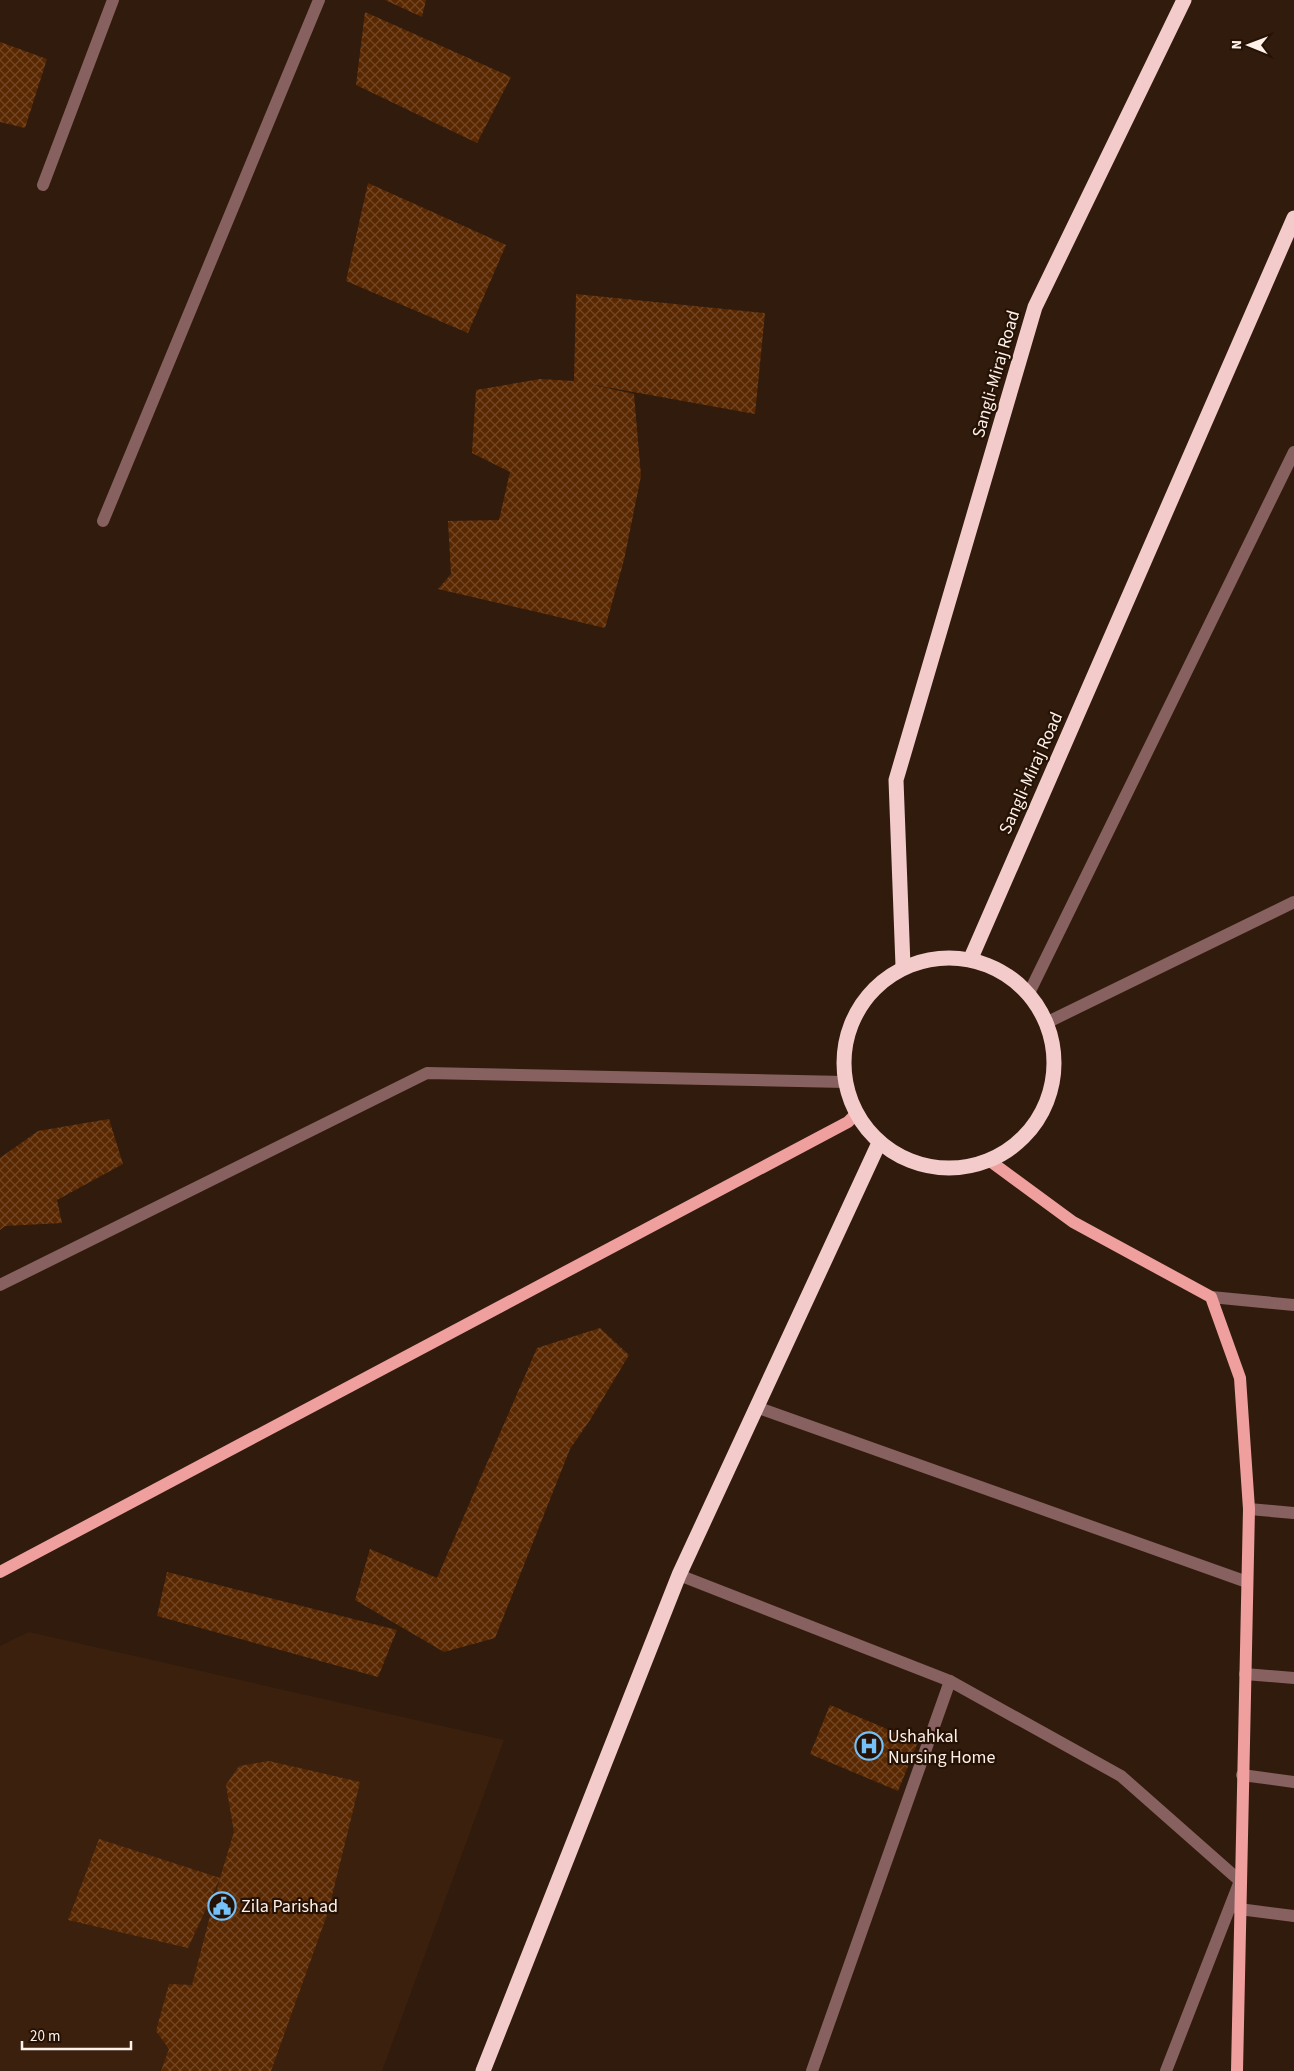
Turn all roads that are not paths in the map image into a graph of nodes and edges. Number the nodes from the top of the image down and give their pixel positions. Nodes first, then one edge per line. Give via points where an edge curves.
1 (113, 0) edge
2 (319, 0) edge
3 (1184, 0) edge
4 (43, 185) dead end
5 (1294, 218) edge
6 (1294, 452) edge
7 (104, 521) dead end
8 (1294, 902) edge
9 (971, 958) junction
10 (904, 966) junction
11 (1030, 991) junction
12 (1048, 1022) junction
13 (845, 1082) junction
14 (856, 1114) junction
15 (879, 1142) junction
16 (990, 1161) junction
17 (0, 1285) edge
18 (1211, 1297) junction
19 (1294, 1305) edge
20 (756, 1407) junction
21 (1249, 1509) junction
22 (1294, 1513) edge
23 (0, 1572) edge
24 (679, 1575) junction
25 (1247, 1582) junction
26 (1245, 1674) junction
27 (1294, 1678) edge
28 (950, 1681) junction
29 (1242, 1775) junction
30 (1294, 1782) edge
31 (1240, 1881) junction
32 (1239, 1909) junction
33 (1294, 1916) edge
34 (482, 2071) edge
35 (812, 2071) edge
36 (1166, 2071) edge
37 (1237, 2071) edge

1 - 4 street
2 - 7 street
3 - 10 highway, Sangli-Miraj Road via 1035,307 896,780
5 - 9 highway, Sangli-Miraj Road
6 - 11 street
8 - 12 street
9 - 10 highway via 936,956
9 - 11 highway
10 - 13 highway via 875,986 855,1014 845,1047
11 - 12 highway
12 - 16 highway via 1053,1093 1037,1125 1012,1151
13 - 14 highway
13 - 17 street via 427,1073
14 - 15 highway
14 - 23 main road via 848,1122
15 - 16 highway via 908,1162 943,1170 980,1166
15 - 20 highway
16 - 18 main road via 1073,1222
18 - 19 street
18 - 21 main road via 1240,1378
20 - 24 highway
20 - 25 street
21 - 22 street
21 - 25 main road
24 - 28 street
24 - 34 highway
25 - 26 main road
26 - 27 street
26 - 29 main road
28 - 31 street via 1121,1776
28 - 35 street
29 - 30 street
29 - 31 main road
31 - 32 main road
31 - 36 street
32 - 33 street
32 - 37 main road

